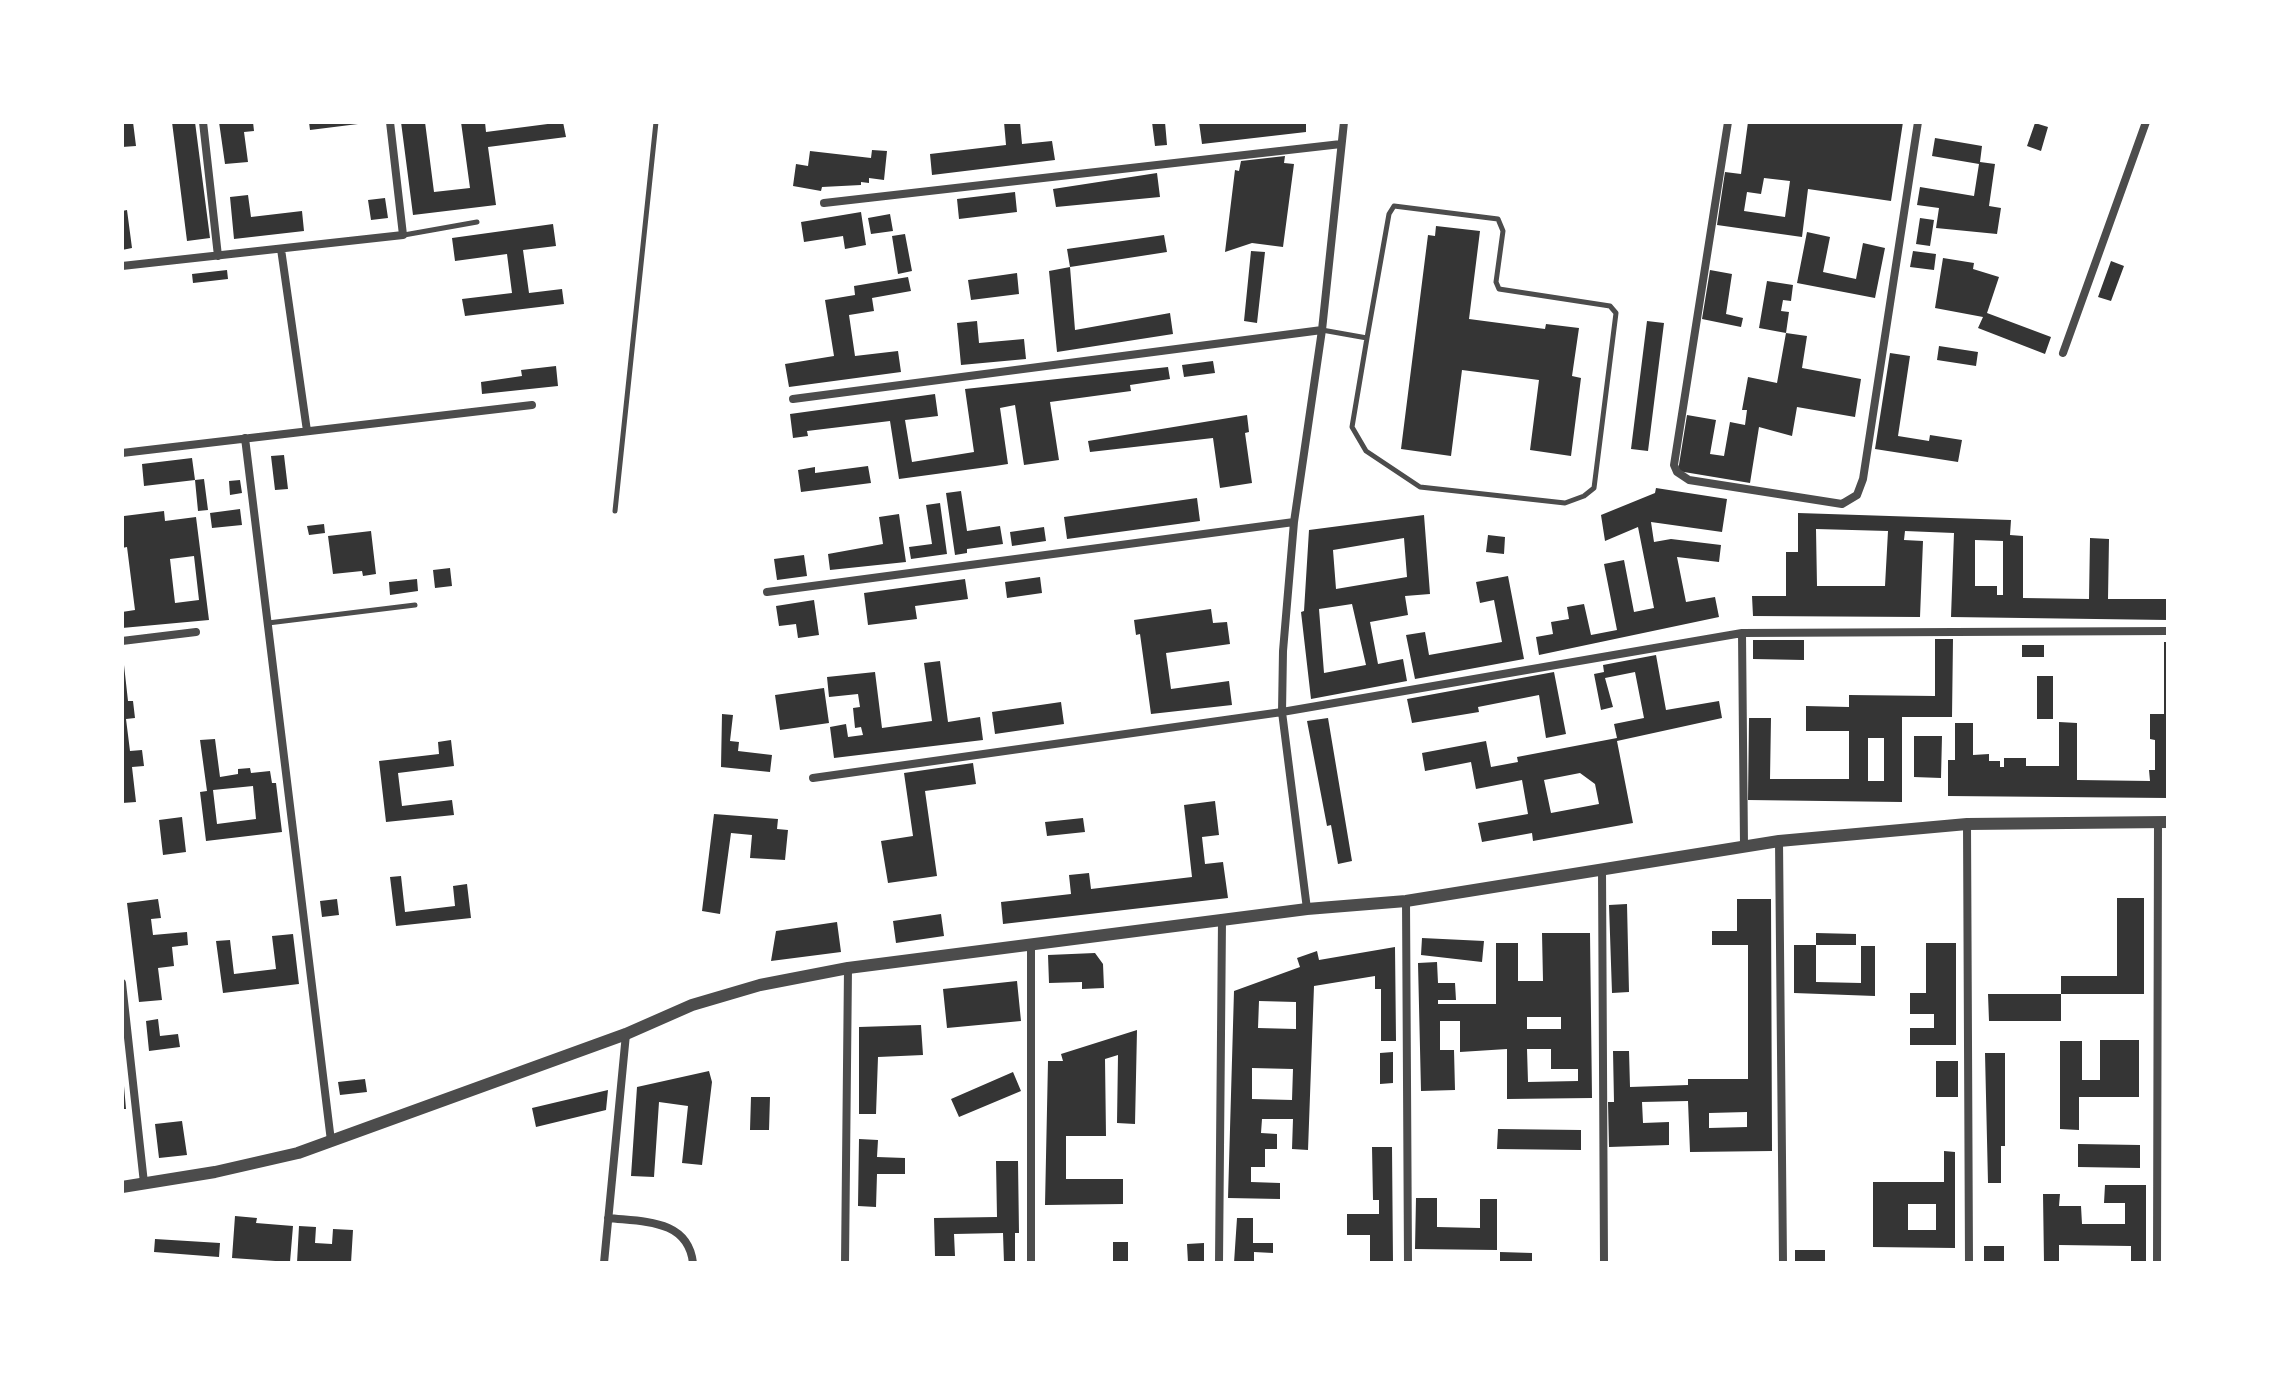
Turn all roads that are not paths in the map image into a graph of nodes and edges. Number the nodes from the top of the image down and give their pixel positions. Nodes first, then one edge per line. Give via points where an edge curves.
1 (203, 122) edge
2 (390, 122) edge
3 (656, 122) edge
4 (1344, 122) edge
5 (1728, 122) edge
6 (1918, 122) edge
7 (2146, 122) edge
8 (1341, 144) junction
9 (824, 203) dead end
10 (477, 222) dead end
11 (403, 235) junction
12 (281, 249) junction
13 (218, 256) junction
14 (122, 266) edge
15 (1322, 330) junction
16 (1367, 338) junction
17 (2063, 353) dead end
18 (793, 399) dead end
19 (532, 405) dead end
20 (307, 431) junction
21 (245, 438) junction
22 (122, 453) edge
23 (615, 511) dead end
24 (1294, 522) junction
25 (767, 592) dead end
26 (415, 605) dead end
27 (267, 623) junction
28 (2168, 631) edge
29 (196, 632) dead end
30 (1742, 633) junction
31 (122, 641) edge
32 (1282, 712) junction
33 (813, 778) dead end
34 (2163, 822) edge
35 (1967, 824) junction
36 (1779, 841) junction
37 (1744, 846) junction
38 (1602, 870) junction
39 (1406, 901) junction
40 (1307, 909) junction
41 (1222, 920) junction
42 (1031, 944) junction
43 (848, 968) junction
44 (122, 983) edge
45 (626, 1034) junction
46 (331, 1141) junction
47 (144, 1183) junction
48 (122, 1187) edge
49 (608, 1218) junction
50 (604, 1263) edge
51 (693, 1263) edge
52 (845, 1263) edge
53 (1031, 1263) edge
54 (1219, 1263) edge
55 (1408, 1263) edge
56 (1604, 1263) edge
57 (1783, 1263) edge
58 (1969, 1263) edge
59 (2157, 1263) edge

1 - 13 street
2 - 11 street
3 - 23 lane
4 - 8 street
5 - 6 street via 1674,465 1689,480 1842,504 1857,495 1863,479
7 - 17 street
8 - 9 street
8 - 15 street
10 - 11 lane
11 - 12 street
12 - 13 street
12 - 20 street
13 - 14 street
15 - 16 lane
15 - 18 street
15 - 24 street
16 - 16 lane via 1390,209 1400,204 1498,219 1503,231 1499,289 1610,306 1616,313 1594,488 1565,503 1420,487 1355,438 1352,427
19 - 20 street
20 - 21 street
21 - 22 street
21 - 27 street
24 - 25 street
24 - 32 street
26 - 27 lane
27 - 46 street
28 - 30 street
29 - 31 street
30 - 32 street
30 - 37 street
32 - 33 street
32 - 40 street
34 - 35 street
34 - 59 street
35 - 36 street
35 - 58 street
36 - 37 street
36 - 57 street
37 - 38 street
38 - 39 street
38 - 56 street
39 - 40 street
39 - 55 street
40 - 41 street
41 - 42 street
41 - 54 street
42 - 43 street
42 - 53 street
43 - 45 street via 692,1005
43 - 52 street
44 - 47 street
45 - 46 street
45 - 49 street
46 - 47 street via 215,1172
47 - 48 street
49 - 50 street
49 - 51 street via 666,1225 691,1247

